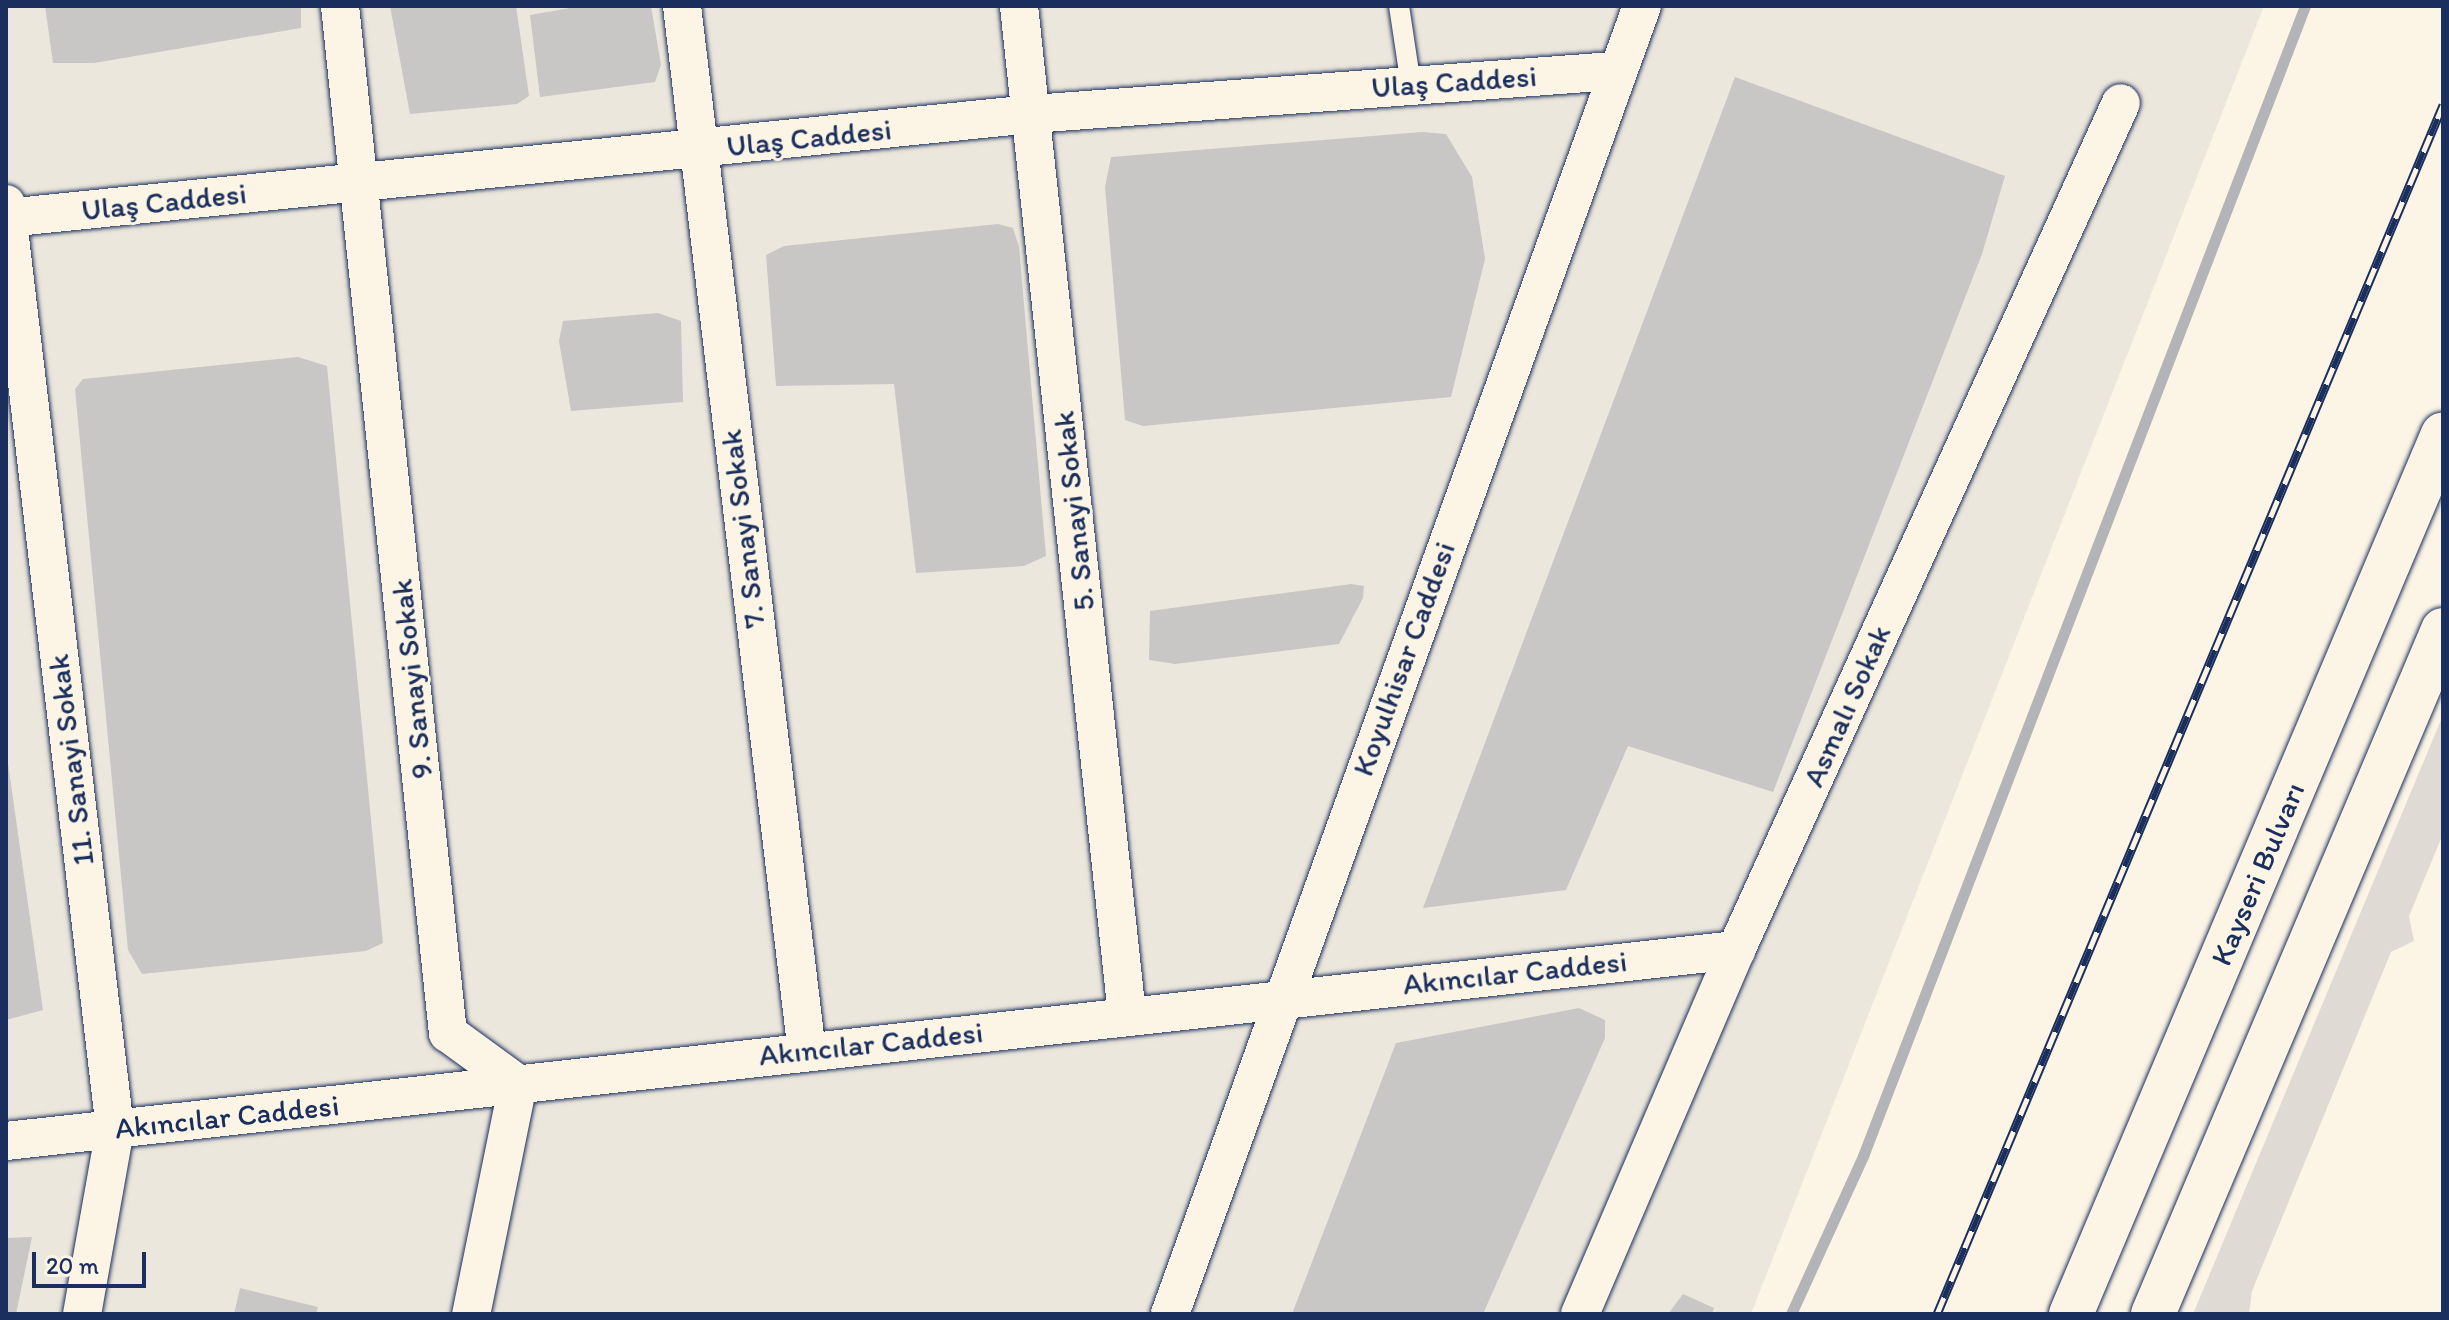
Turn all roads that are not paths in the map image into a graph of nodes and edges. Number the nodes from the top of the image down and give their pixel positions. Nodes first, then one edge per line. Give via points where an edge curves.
1 (340, 6) edge
2 (682, 6) edge
3 (1019, 6) edge
4 (1399, 6) edge
5 (1642, 6) edge
6 (1613, 71) junction
7 (1411, 85) junction
8 (2121, 103) dead end
9 (1032, 114) junction
10 (696, 150) junction
11 (361, 183) junction
12 (7, 213) edge
13 (2443, 434) edge
14 (2443, 630) edge
15 (1736, 950) junction
16 (1284, 997) junction
17 (1127, 1015) junction
18 (807, 1052) junction
19 (518, 1084) junction
20 (115, 1129) junction
21 (6, 1141) edge
22 (82, 1314) edge
23 (471, 1314) edge
24 (1170, 1314) edge
25 (1580, 1314) edge
26 (2071, 1314) edge
27 (2153, 1314) edge

1 - 11 street, 9. Sanayi Sokak
2 - 10 street, 7. Sanayi Sokak
3 - 9 street, 5. Sanayi Sokak
4 - 7 lane
5 - 6 street, Koyulhisar Caddesi
6 - 7 street, Ulaş Caddesi
6 - 16 street, Koyulhisar Caddesi
7 - 9 street, Ulaş Caddesi
8 - 15 street, Asmalı Sokak
9 - 10 street, Ulaş Caddesi
9 - 17 street, 5. Sanayi Sokak
10 - 11 street, Ulaş Caddesi
10 - 18 street, 7. Sanayi Sokak
11 - 12 street, Ulaş Caddesi
11 - 19 street, 9. Sanayi Sokak via 448,1033
12 - 20 street, 11. Sanayi Sokak
13 - 26 highway, Kayseri Bulvarı
14 - 27 highway
15 - 16 street, Akıncılar Caddesi
15 - 25 street, Asmalı Sokak
16 - 17 street, Akıncılar Caddesi
16 - 24 street, Koyulhisar Caddesi
17 - 18 street, Akıncılar Caddesi
18 - 19 street, Akıncılar Caddesi
19 - 20 street, Akıncılar Caddesi
19 - 23 street
20 - 21 street, Akıncılar Caddesi
20 - 22 street, 11. Sanayi Sokak

